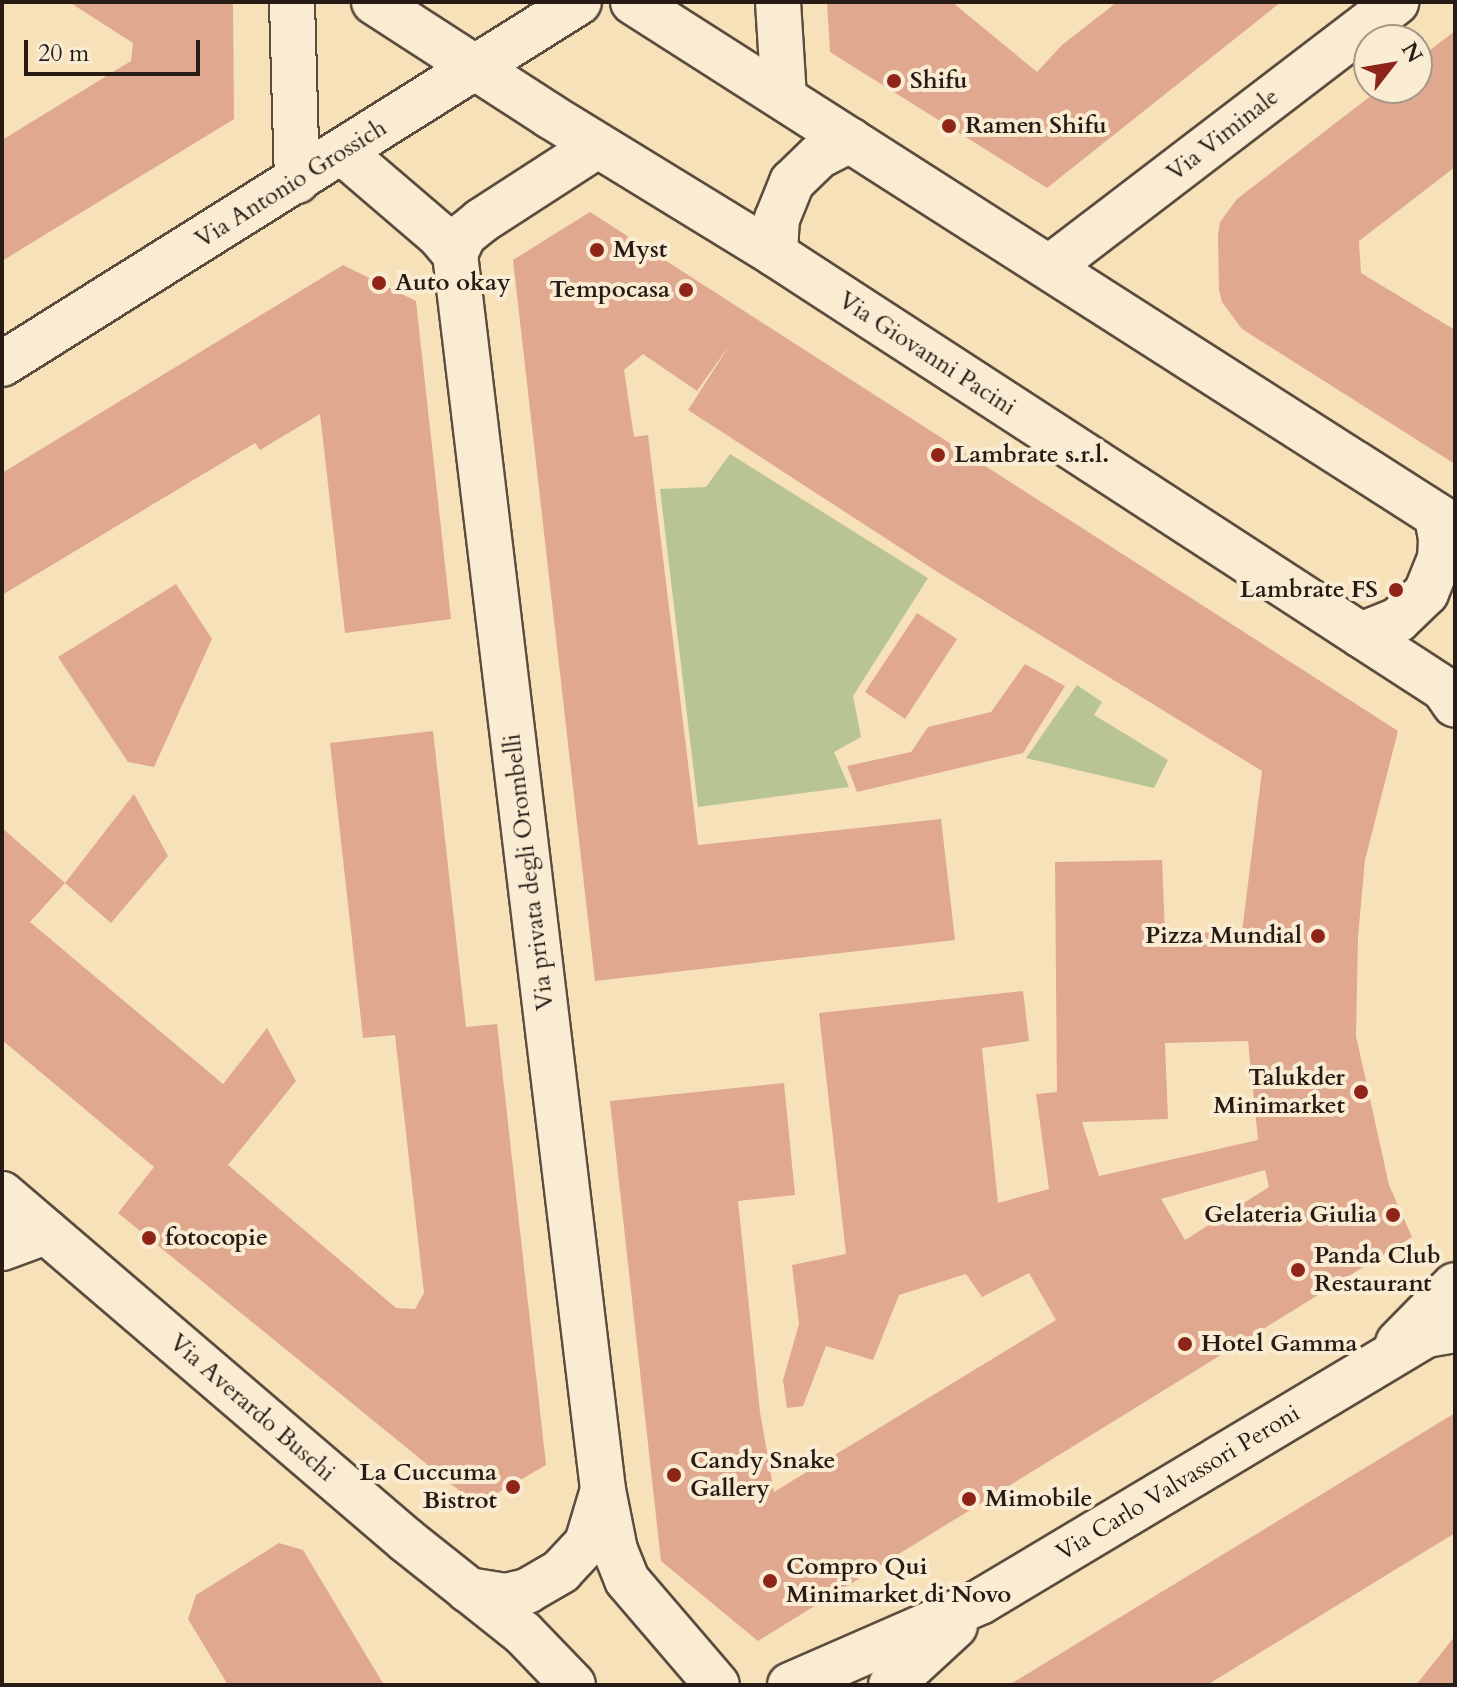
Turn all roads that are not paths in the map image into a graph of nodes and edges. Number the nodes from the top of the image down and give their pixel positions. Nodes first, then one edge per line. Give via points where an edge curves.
1 (292, 2) edge
2 (374, 2) edge
3 (579, 2) edge
4 (633, 2) edge
5 (778, 2) edge
6 (1396, 2) edge
7 (475, 68) junction
8 (784, 98) junction
9 (850, 140) junction
10 (597, 146) junction
11 (342, 152) junction
12 (297, 181) junction
13 (455, 254) junction
14 (775, 254) junction
15 (1050, 267) junction
16 (2, 364) edge
17 (1446, 522) edge
18 (1361, 635) junction
19 (1455, 705) edge
20 (2, 1194) edge
21 (46, 1232) junction
22 (2, 1248) edge
23 (1455, 1285) edge
24 (1441, 1332) edge
25 (1376, 1365) junction
26 (603, 1490) junction
27 (468, 1590) junction
28 (980, 1602) junction
29 (573, 1685) edge
30 (717, 1685) edge
31 (790, 1685) edge
32 (891, 1685) edge

1 - 12 street
2 - 7 street, Via Giovanni Pacini
3 - 7 street, Via Antonio Grossich
4 - 8 street
5 - 8 street
6 - 15 street, Via Viminale
7 - 10 street, Via Giovanni Pacini
7 - 11 street, Via Antonio Grossich
8 - 9 street
9 - 14 street via 819,156 792,182 777,219
9 - 15 street
10 - 13 street via 481,221 464,235
10 - 14 street, Via Giovanni Pacini
11 - 12 street, Via Antonio Grossich
11 - 13 street
12 - 16 street, Via Antonio Grossich
13 - 26 street, Via privata degli Orombelli
14 - 18 street, Via Giovanni Pacini
15 - 17 street
17 - 18 street via 1440,559 1426,593 1398,620
18 - 19 street, Via Giovanni Pacini via 1444,689
20 - 21 street, Via Averardo Buschi
21 - 22 street
21 - 27 street, Via Averardo Buschi
23 - 25 street, Via Carlo Valvassori Peroni
24 - 25 street, Via Carlo Valvassori Peroni
25 - 28 street, Via Carlo Valvassori Peroni
26 - 27 street, Via privata degli Orombelli via 587,1543 561,1571 527,1591 506,1596
26 - 30 street, Via privata degli Orombelli via 627,1580
27 - 29 street, Via Averardo Buschi via 523,1633
28 - 31 street, Via Carlo Valvassori Peroni
28 - 32 street, Via Carlo Valvassori Peroni

